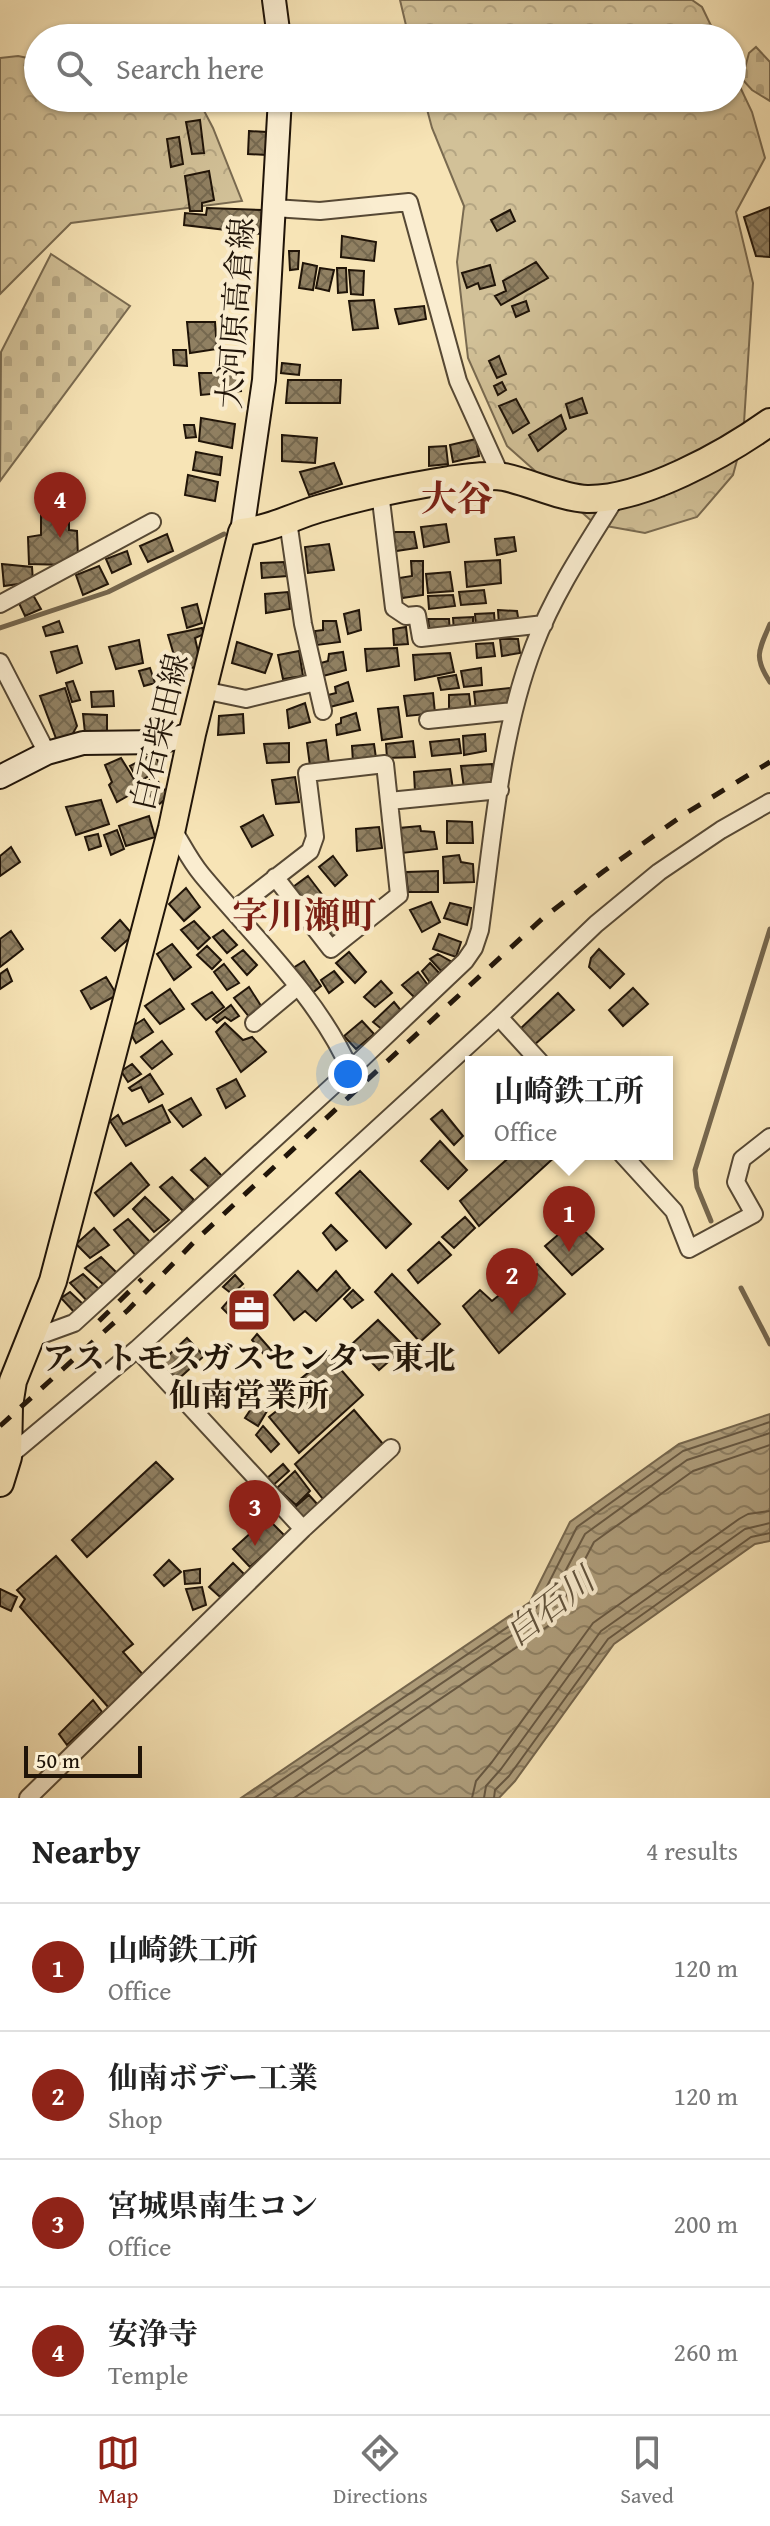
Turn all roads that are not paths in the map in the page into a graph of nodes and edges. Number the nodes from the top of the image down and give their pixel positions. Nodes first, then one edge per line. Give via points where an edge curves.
1 (274, 0) edge
2 (277, 24) edge
3 (279, 112) edge
4 (274, 208) junction
5 (770, 422) edge
6 (501, 476) junction
7 (380, 492) junction
8 (617, 496) junction
9 (288, 521) junction
10 (152, 522) dead end
11 (242, 532) junction
12 (0, 604) edge
13 (544, 624) junction
14 (0, 662) edge
15 (316, 682) junction
16 (203, 690) junction
17 (323, 711) dead end
18 (514, 711) junction
19 (428, 720) dead end
20 (192, 734) junction
21 (47, 753) junction
22 (0, 777) edge
23 (500, 790) junction
24 (389, 801) junction
25 (770, 802) edge
26 (172, 828) junction
27 (275, 877) junction
28 (234, 910) junction
29 (297, 987) junction
30 (499, 1017) junction
31 (254, 1023) dead end
32 (535, 1056) edge
33 (350, 1070) junction
34 (770, 1137) edge
35 (627, 1160) edge
36 (30, 1339) junction
37 (137, 1349) junction
38 (6, 1386) edge
39 (391, 1448) dead end
40 (8, 1457) junction
41 (0, 1483) edge
42 (303, 1529) junction
43 (28, 1798) edge

1 - 2 main road
3 - 4 main road, 大河原高倉線
4 - 6 street via 320,211 409,202 458,381
4 - 11 main road, 大河原高倉線 via 264,380
5 - 8 main road via 673,477
6 - 7 main road
6 - 8 main road via 584,499
7 - 9 main road
7 - 13 street via 394,608 406,616 417,615 421,638
8 - 13 street
9 - 11 main road
9 - 15 street
10 - 12 street
11 - 16 main road, 白石柴田線
13 - 18 street
14 - 21 street
15 - 16 street via 246,699
15 - 17 street
16 - 20 main road, 白石柴田線
18 - 19 street
18 - 23 street
20 - 21 main road via 160,742 83,743
20 - 26 main road, 白石柴田線
21 - 22 main road
23 - 24 street
23 - 33 street via 474,948
24 - 27 street via 385,764 307,773 314,845
24 - 27 street via 399,895 331,949
25 - 30 street via 659,872
26 - 28 street via 200,873
26 - 36 main road, 白石柴田線 via 53,1281
27 - 28 street
28 - 29 street
29 - 31 street
29 - 33 street via 338,1042
30 - 32 street
30 - 37 street
33 - 36 street via 74,1323
34 - 35 street via 742,1159 736,1182 754,1214 689,1249 674,1211
36 - 38 main road, 白石柴田線
37 - 40 street
37 - 42 street
38 - 40 main road, 白石柴田線
39 - 42 street
40 - 41 main road, 白石柴田線
42 - 43 street

